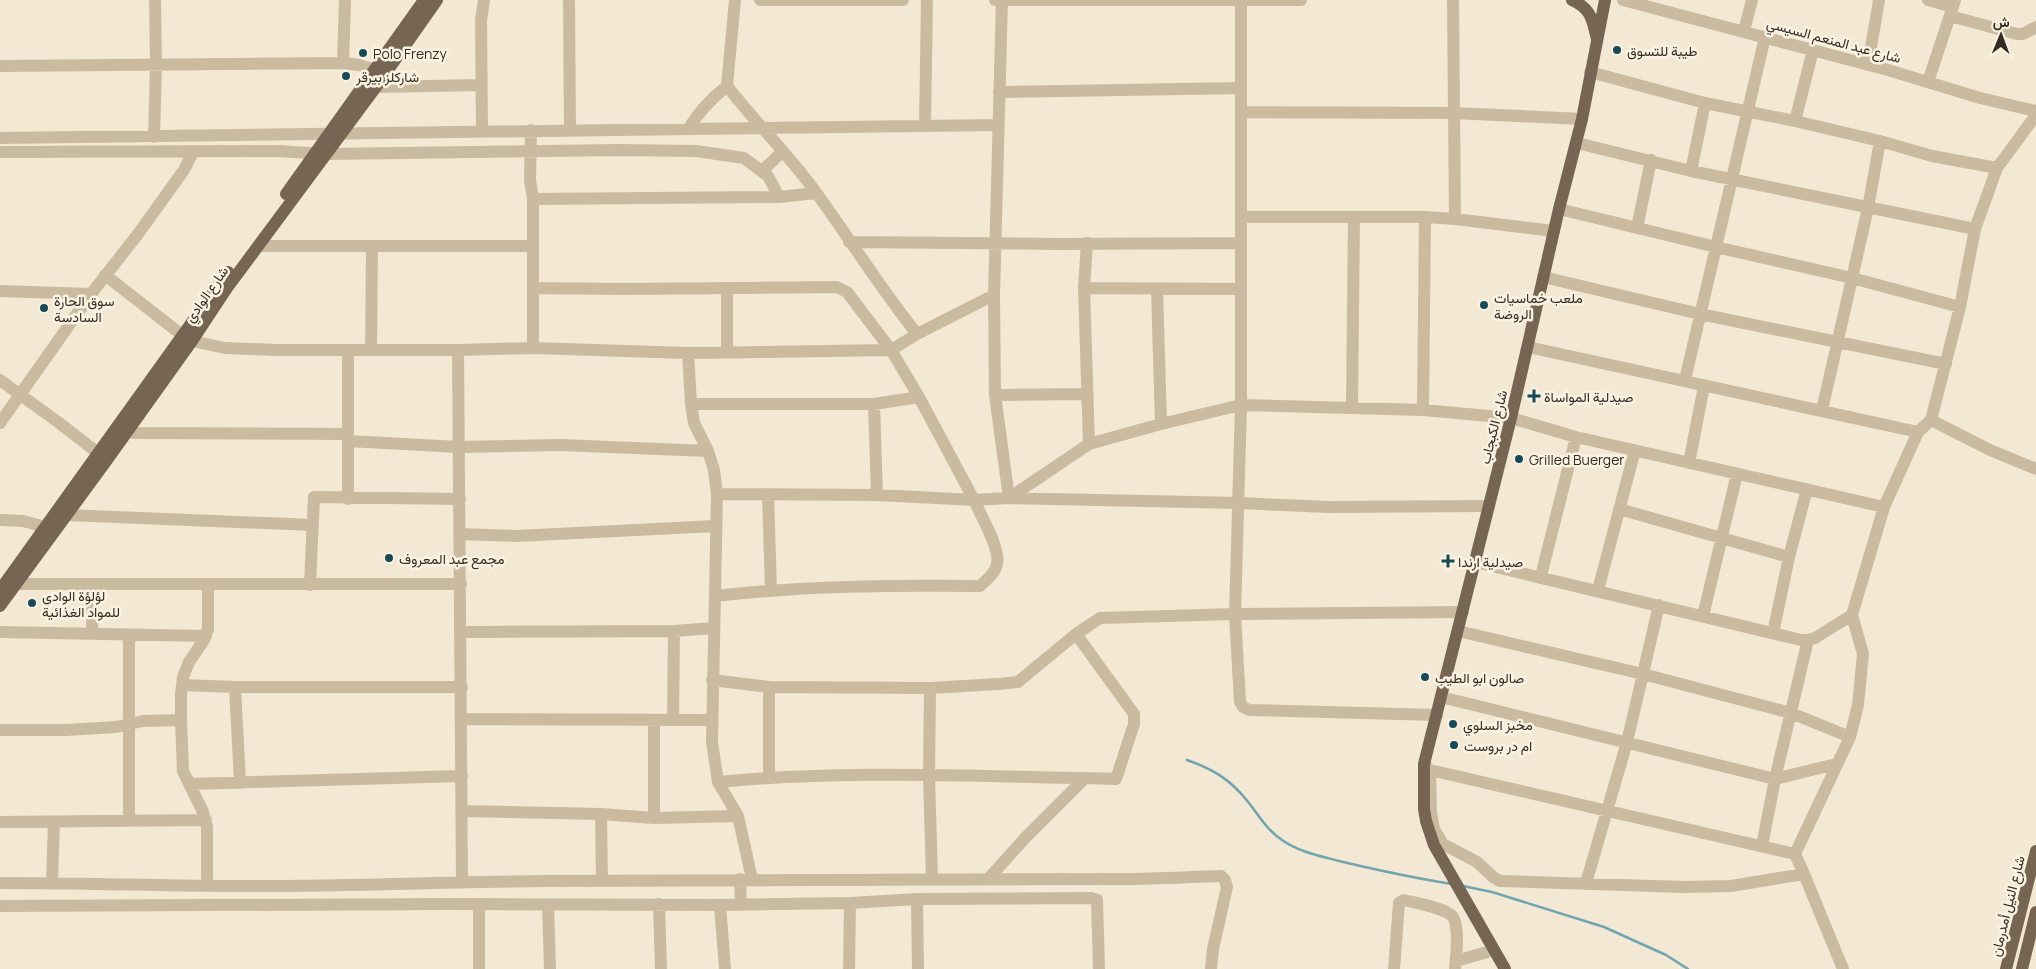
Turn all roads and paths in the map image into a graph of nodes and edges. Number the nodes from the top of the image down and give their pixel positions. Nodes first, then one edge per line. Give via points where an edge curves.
1 (154, 0) edge
2 (345, 0) edge
3 (424, 0) edge
4 (437, 0) edge
5 (484, 0) edge
6 (568, 0) edge
7 (735, 0) edge
8 (760, 0) edge
9 (812, 0) edge
10 (903, 0) edge
11 (926, 0) edge
12 (994, 0) edge
13 (1002, 0) edge
14 (1027, 0) edge
15 (1301, 0) edge
16 (1453, 0) edge
17 (1572, 0) edge
18 (1605, 0) edge
19 (1623, 0) edge
20 (1752, 0) edge
21 (1879, 0) edge
22 (1928, 0) edge
23 (1241, 1) edge
24 (1650, 3) edge
25 (1953, 8) edge
26 (2036, 28) edge
27 (1744, 31) junction
28 (1765, 37) junction
29 (1597, 42) junction
30 (1813, 50) junction
31 (343, 63) junction
32 (1868, 65) junction
33 (0, 66) edge
34 (156, 66) junction
35 (375, 70) junction
36 (1590, 72) junction
37 (1928, 82) junction
38 (482, 85) junction
39 (727, 86) junction
40 (376, 87) junction
41 (1241, 88) junction
42 (999, 92) junction
43 (1706, 103) junction
44 (1747, 111) junction
45 (2036, 111) edge
46 (1241, 112) junction
47 (1454, 113) junction
48 (2036, 115) edge
49 (1582, 119) junction
50 (1795, 121) junction
51 (925, 125) junction
52 (998, 125) junction
53 (763, 127) junction
54 (689, 128) junction
55 (618, 129) junction
56 (531, 130) junction
57 (570, 130) junction
58 (482, 131) junction
59 (336, 133) junction
60 (154, 137) junction
61 (0, 138) edge
62 (1880, 141) junction
63 (1576, 143) junction
64 (618, 150) junction
65 (783, 150) junction
66 (0, 152) edge
67 (192, 152) junction
68 (531, 153) junction
69 (321, 154) junction
70 (1651, 160) junction
71 (1997, 168) junction
72 (1691, 170) junction
73 (762, 171) junction
74 (1731, 178) junction
75 (816, 193) junction
76 (779, 197) junction
77 (533, 199) junction
78 (1868, 208) junction
79 (1559, 209) junction
80 (1241, 217) junction
81 (1354, 217) junction
82 (1425, 218) junction
83 (1455, 219) junction
84 (1637, 228) junction
85 (1975, 229) junction
86 (1554, 231) junction
87 (849, 242) junction
88 (995, 242) junction
89 (1087, 243) junction
90 (1241, 243) junction
91 (258, 246) junction
92 (372, 246) junction
93 (533, 246) junction
94 (1716, 247) junction
95 (105, 275) junction
96 (1544, 277) junction
97 (1852, 278) junction
98 (533, 288) junction
99 (726, 288) junction
100 (1084, 288) junction
101 (1157, 289) junction
102 (1241, 289) junction
103 (0, 291) edge
104 (90, 294) junction
105 (994, 295) junction
106 (1960, 307) junction
107 (1700, 314) junction
108 (917, 334) junction
109 (187, 338) junction
110 (1837, 343) junction
111 (1528, 347) junction
112 (533, 348) junction
113 (348, 350) junction
114 (372, 350) junction
115 (458, 350) junction
116 (891, 350) junction
117 (727, 351) junction
118 (688, 353) junction
119 (1946, 364) junction
120 (0, 380) edge
121 (1685, 380) junction
122 (1704, 386) junction
123 (20, 394) junction
124 (1086, 394) junction
125 (995, 395) junction
126 (919, 398) junction
127 (691, 404) junction
128 (874, 404) junction
129 (1241, 405) junction
130 (1352, 407) junction
131 (1424, 410) junction
132 (1822, 410) junction
133 (1512, 418) junction
134 (1931, 420) junction
135 (0, 423) edge
136 (1161, 424) junction
137 (123, 429) junction
138 (1918, 432) junction
139 (348, 437) junction
140 (1576, 437) junction
141 (1089, 444) junction
142 (459, 447) junction
143 (1635, 450) junction
144 (708, 451) junction
145 (98, 453) junction
146 (1690, 462) junction
147 (2036, 469) edge
148 (1736, 474) junction
149 (1807, 489) junction
150 (717, 494) junction
151 (768, 494) junction
152 (877, 495) junction
153 (1009, 498) junction
154 (348, 499) junction
155 (460, 499) junction
156 (974, 500) junction
157 (1239, 503) junction
158 (1489, 506) junction
159 (1884, 507) junction
160 (1619, 509) junction
161 (67, 515) junction
162 (0, 520) edge
163 (313, 525) junction
164 (715, 526) junction
165 (45, 527) junction
166 (460, 534) junction
167 (1721, 538) junction
168 (1789, 557) junction
169 (1474, 562) junction
170 (1541, 576) junction
171 (17, 584) junction
172 (94, 584) junction
173 (208, 584) junction
174 (461, 584) junction
175 (310, 585) junction
176 (0, 590) edge
177 (771, 590) junction
178 (1598, 590) junction
179 (715, 596) junction
180 (1659, 605) junction
181 (0, 606) edge
182 (1463, 612) junction
183 (1235, 614) junction
184 (1852, 615) junction
185 (1703, 616) junction
186 (713, 628) junction
187 (674, 631) junction
188 (1458, 631) junction
189 (0, 632) edge
190 (462, 632) junction
191 (1773, 633) junction
192 (92, 634) junction
193 (1076, 634) junction
194 (129, 635) junction
195 (206, 636) junction
196 (1808, 640) junction
197 (1643, 674) junction
198 (712, 680) junction
199 (182, 685) junction
200 (235, 687) junction
201 (462, 687) junction
202 (769, 687) junction
203 (930, 688) junction
204 (1441, 697) junction
205 (1791, 713) junction
206 (1437, 715) junction
207 (462, 719) junction
208 (181, 720) junction
209 (654, 720) junction
210 (673, 720) junction
211 (712, 720) junction
212 (129, 723) junction
213 (0, 730) edge
214 (1850, 737) junction
215 (1627, 742) junction
216 (1836, 764) junction
217 (1427, 767) junction
218 (929, 775) junction
219 (462, 776) junction
220 (769, 777) junction
221 (1085, 778) junction
222 (1775, 779) junction
223 (718, 782) junction
224 (240, 783) junction
225 (188, 784) junction
226 (462, 811) junction
227 (1607, 812) junction
228 (601, 814) junction
229 (738, 816) junction
230 (654, 818) junction
231 (206, 820) junction
232 (0, 822) edge
233 (54, 822) junction
234 (129, 822) junction
235 (1762, 846) junction
236 (2036, 850) edge
237 (1795, 854) junction
238 (1804, 874) junction
239 (989, 878) junction
240 (746, 879) junction
241 (932, 880) junction
242 (602, 881) junction
243 (457, 882) junction
244 (0, 883) edge
245 (52, 883) junction
246 (1586, 883) junction
247 (207, 885) junction
248 (917, 899) junction
249 (850, 903) junction
250 (453, 904) junction
251 (480, 904) junction
252 (659, 904) junction
253 (741, 904) junction
254 (548, 905) junction
255 (720, 905) junction
256 (0, 906) edge
257 (2036, 912) edge
258 (1494, 950) junction
259 (1456, 965) edge
260 (479, 969) edge
261 (550, 969) edge
262 (661, 969) edge
263 (725, 969) edge
264 (849, 969) edge
265 (918, 969) edge
266 (1099, 969) edge
267 (1211, 969) edge
268 (1394, 969) edge
269 (1505, 969) edge
270 (1843, 969) edge
271 (2006, 969) edge
272 (2022, 969) edge

1 - 34 street
2 - 31 street
3 - 35 main road, شارع الوادي
4 - 40 main road, شارع الوادي
5 - 38 street via 481,20
6 - 57 street
7 - 39 street
8 - 9 street
9 - 10 street
11 - 51 street
12 - 13 street
13 - 14 street
13 - 42 street
14 - 23 street
15 - 23 street
16 - 47 street
17 - 29 main road via 1589,12
18 - 29 main road, شارع الكبجاب
19 - 24 street, شارع عبد المنعم السيسي
20 - 27 street
21 - 32 street
22 - 25 street
23 - 41 street
24 - 27 street, شارع عبد المنعم السيسي
25 - 26 street via 2017,34
25 - 37 street
27 - 28 street, شارع عبد المنعم السيسي
28 - 30 street, شارع عبد المنعم السيسي
28 - 44 street
29 - 36 main road, شارع الكبجاب
30 - 32 street, شارع عبد المنعم السيسي
30 - 50 street
31 - 34 street
31 - 35 street
32 - 37 street, شارع عبد المنعم السيسي
33 - 34 street
34 - 60 street
35 - 59 main road, شارع الوادي
36 - 43 street
36 - 49 main road, شارع الكبجاب
37 - 45 street, شارع عبد المنعم السيسي
38 - 40 street
38 - 58 street
39 - 53 street via 750,116
39 - 54 street via 698,113
40 - 59 main road, شارع الوادي
41 - 42 street
41 - 46 street
42 - 52 street
43 - 44 street
43 - 72 street
44 - 50 street
44 - 74 street
46 - 47 street
46 - 80 street
47 - 49 street
47 - 83 street
48 - 71 street
49 - 63 main road, شارع الكبجاب
50 - 62 street
51 - 52 street
51 - 53 street
52 - 88 street
53 - 54 street
53 - 65 street
54 - 55 street
55 - 57 street
55 - 64 street
56 - 57 street
56 - 58 street
56 - 68 street
58 - 59 street
59 - 60 street
59 - 69 main road, شارع الوادي
60 - 61 street
62 - 71 street via 1932,156
62 - 78 street
63 - 70 street
63 - 79 main road, شارع الكبجاب
64 - 68 street
64 - 73 street via 696,151 733,156 744,158
65 - 73 street
65 - 75 street
66 - 67 street
67 - 69 street
67 - 95 street via 184,170
68 - 69 street
68 - 77 street
69 - 91 main road, شارع الوادي
69 - 109 main road, شارع الوادي
70 - 72 street
70 - 84 street
71 - 85 street
72 - 74 street
73 - 76 street
74 - 78 street
74 - 94 street
75 - 76 street
75 - 87 street
76 - 77 street
77 - 93 street
78 - 85 street
78 - 97 street
79 - 84 street
79 - 86 main road, شارع الكبجاب
80 - 81 street
80 - 90 street
81 - 82 street
81 - 130 street
82 - 83 street
82 - 131 street
83 - 86 street
84 - 94 street
85 - 106 street
86 - 96 main road, شارع الكبجاب
87 - 88 street
87 - 108 street
88 - 89 street
88 - 105 street
89 - 90 street
89 - 100 street
90 - 102 street
91 - 92 street
91 - 109 main road, شارع الوادي via 207,317
92 - 93 street
92 - 114 street
93 - 98 street
94 - 97 street
94 - 107 street
95 - 104 street
95 - 109 street
96 - 107 street
96 - 111 main road, شارع الكبجاب
97 - 106 street
97 - 110 street
98 - 99 street
98 - 112 street
99 - 116 street via 837,287 847,292
99 - 117 street
100 - 101 street
100 - 124 street
101 - 102 street
101 - 136 street
102 - 129 street
103 - 104 street
104 - 123 street
105 - 108 street
105 - 125 street
106 - 119 street
107 - 110 street
107 - 121 street
108 - 116 street
109 - 113 street via 234,348
109 - 137 main road, شارع الوادي
110 - 119 street
110 - 132 street
111 - 121 street
111 - 133 main road, شارع الكبجاب
112 - 115 street
112 - 118 street
113 - 114 street
113 - 139 street
114 - 115 street
115 - 142 street
116 - 117 street
116 - 126 street
117 - 118 street
118 - 127 street
119 - 134 street
120 - 123 street
121 - 122 street
122 - 132 street
122 - 146 street
123 - 135 street
123 - 145 street
124 - 125 street
124 - 141 street
125 - 153 street
126 - 128 street
126 - 156 street
127 - 128 street
127 - 144 street via 694,423
128 - 152 street
129 - 130 street
129 - 136 street
129 - 157 street
130 - 131 street
131 - 133 street
132 - 138 street
133 - 140 street
133 - 158 main road, شارع الكبجاب
134 - 138 street
134 - 147 street
136 - 141 street
137 - 139 street
137 - 145 main road, شارع الوادي
137 - 161 main road, شارع الوادي
138 - 159 street
139 - 142 street
139 - 154 street
140 - 143 street
140 - 170 street
141 - 153 street
142 - 144 street via 560,445
142 - 155 street
143 - 146 street
143 - 160 street
144 - 150 street
145 - 165 main road, شارع الوادي
146 - 148 street
148 - 149 street
148 - 167 street
149 - 159 street
149 - 168 street
150 - 151 street
150 - 164 street
151 - 152 street
151 - 177 street
152 - 156 street
153 - 156 street
153 - 157 street
154 - 155 street
154 - 163 street via 314,497
155 - 166 street
156 - 177 street via 996,550 997,563 991,576 980,586 897,585
157 - 158 street via 1328,508
157 - 183 street
158 - 169 main road, شارع الكبجاب
159 - 184 street
160 - 167 street
160 - 178 street
161 - 163 street
161 - 171 main road, شارع الوادي
162 - 165 street via 23,520
163 - 175 street
164 - 166 street via 517,536
164 - 179 street
165 - 176 main road, شارع الوادي
166 - 174 street
167 - 168 street
167 - 185 street
168 - 191 street
169 - 170 street
169 - 182 main road, شارع الكبجاب
170 - 178 street
171 - 172 street
171 - 181 main road, شارع الوادي
172 - 173 street
172 - 192 street
173 - 175 street
173 - 195 street
174 - 175 street
174 - 190 street
177 - 179 street
178 - 180 street
179 - 186 street
180 - 185 street
180 - 197 street
182 - 183 street
182 - 188 main road, شارع الكبجاب
183 - 193 street via 1100,618
183 - 206 street via 1240,702 1243,707 1249,710
184 - 196 street
184 - 214 street via 1863,654 1858,705
185 - 191 street
186 - 187 street
186 - 198 street
187 - 190 street
187 - 210 street
188 - 197 street
188 - 204 main road, شارع الكبجاب
189 - 192 street
190 - 201 street
191 - 196 street
192 - 194 street
193 - 203 street via 1018,682
193 - 221 street via 1134,714 1135,720 1116,780
194 - 195 street
194 - 212 street
195 - 199 street via 190,662
196 - 205 street
197 - 205 street
197 - 215 street
198 - 202 street
198 - 211 street
199 - 200 street
199 - 208 street
200 - 201 street
200 - 224 street
201 - 207 street
202 - 203 street
202 - 220 street
203 - 218 street
204 - 206 main road, شارع الكبجاب
204 - 215 street
205 - 214 street
205 - 222 street
206 - 217 main road, شارع الكبجاب
207 - 209 street
207 - 219 street
208 - 212 street
208 - 225 street via 182,763
209 - 210 street
209 - 230 street
210 - 211 street
211 - 223 street
212 - 213 street via 116,727 66,730
212 - 234 street
214 - 216 street
215 - 222 street
215 - 227 street
216 - 222 street
216 - 237 street
217 - 227 street
217 - 246 street via 1434,829 1444,844 1477,862 1500,881
217 - 258 main road, شارع الكبجاب via 1423,793 1426,821 1434,845
218 - 220 street
218 - 221 street
218 - 241 street
219 - 224 street
219 - 226 street
220 - 223 street
221 - 239 street
222 - 235 street
223 - 229 street
224 - 225 street
225 - 231 street
226 - 228 street
226 - 243 street
227 - 235 street
227 - 246 street
228 - 230 street
228 - 242 street
229 - 230 street
229 - 240 street
231 - 234 street
231 - 247 street
232 - 233 street
233 - 234 street
233 - 245 street
235 - 237 street
236 - 271 main road, شارع النيل أمدرمان
237 - 238 street
238 - 246 street via 1722,886
238 - 270 street
239 - 241 street
239 - 267 street via 1221,876 1226,880 1226,887
240 - 241 street
240 - 242 street
240 - 253 street
242 - 243 street
243 - 247 street
243 - 250 street
244 - 245 street
245 - 247 street
248 - 249 street
248 - 265 street
248 - 266 street via 1097,900
249 - 253 street
249 - 264 street
250 - 251 street
250 - 256 street
251 - 254 street
251 - 260 street
252 - 254 street
252 - 255 street
252 - 262 street
253 - 255 street
254 - 261 street
255 - 263 street
257 - 272 main road
258 - 259 street
258 - 269 main road
259 - 268 street via 1453,918 1445,911 1404,900 1399,903

